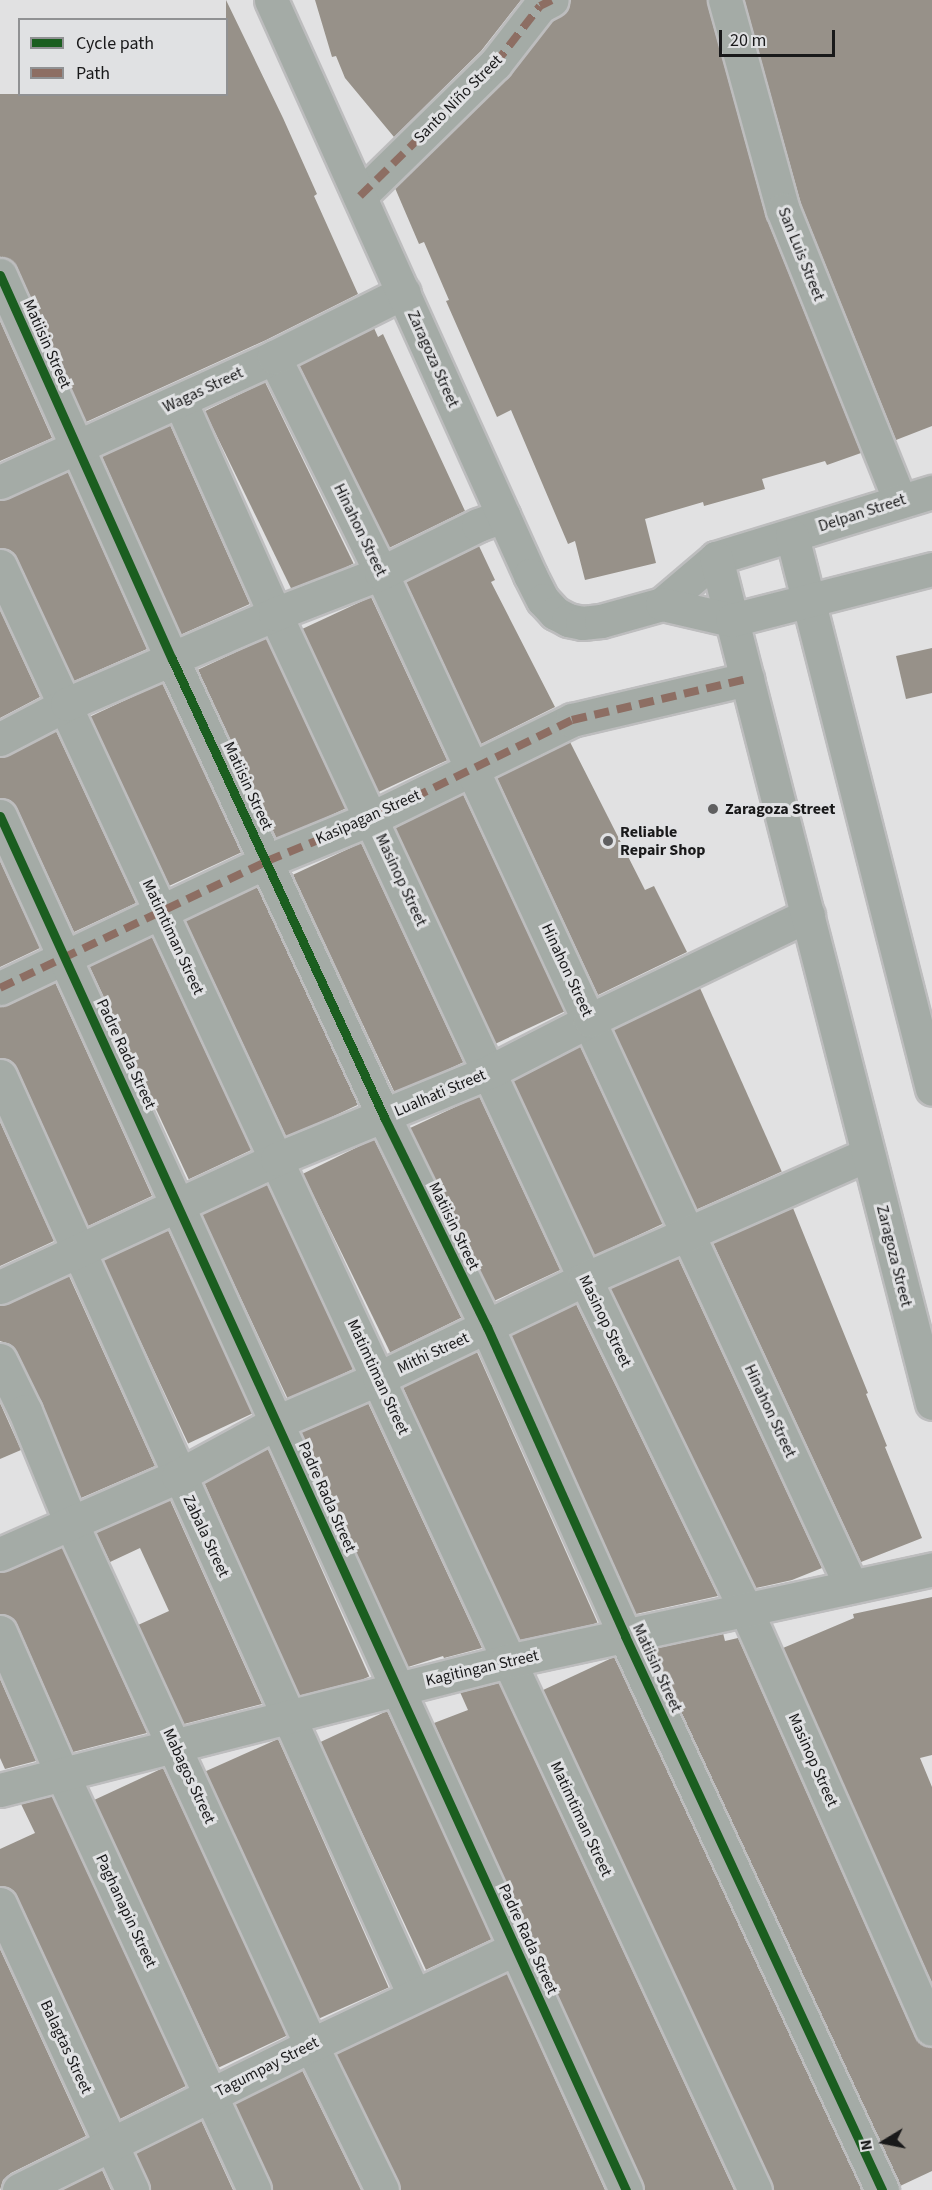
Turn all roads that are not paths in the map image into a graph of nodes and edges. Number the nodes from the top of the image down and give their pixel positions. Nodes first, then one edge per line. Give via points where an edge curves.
1 (270, 0) edge
2 (552, 0) edge
3 (725, 0) edge
4 (360, 196) junction
5 (0, 275) edge
6 (404, 292) junction
7 (274, 357) junction
8 (180, 401) junction
9 (76, 448) junction
10 (0, 482) edge
11 (932, 492) edge
12 (900, 501) junction
13 (503, 516) junction
14 (792, 536) junction
15 (716, 558) junction
16 (0, 566) edge
17 (932, 569) edge
18 (381, 573) junction
19 (808, 601) junction
20 (662, 604) junction
21 (275, 614) junction
22 (732, 620) junction
23 (172, 659) junction
24 (747, 679) junction
25 (66, 704) junction
26 (0, 739) edge
27 (472, 768) junction
28 (0, 816) edge
29 (372, 818) junction
30 (267, 861) junction
31 (161, 912) junction
32 (808, 915) junction
33 (65, 957) junction
34 (0, 988) edge
35 (590, 1020) junction
36 (489, 1072) junction
37 (0, 1076) edge
38 (932, 1089) edge
39 (384, 1117) junction
40 (868, 1154) junction
41 (277, 1160) junction
42 (179, 1205) junction
43 (689, 1235) junction
44 (79, 1251) junction
45 (585, 1279) junction
46 (0, 1287) edge
47 (487, 1327) junction
48 (0, 1360) edge
49 (379, 1378) junction
50 (932, 1403) edge
51 (277, 1422) junction
52 (178, 1476) junction
53 (71, 1523) junction
54 (0, 1554) edge
55 (932, 1569) edge
56 (851, 1586) junction
57 (746, 1610) junction
58 (0, 1632) edge
59 (625, 1636) junction
60 (508, 1661) junction
61 (396, 1688) junction
62 (289, 1714) junction
63 (174, 1745) junction
64 (62, 1774) junction
65 (0, 1790) edge
66 (0, 1904) edge
67 (516, 1948) junction
68 (414, 1995) junction
69 (932, 2029) edge
70 (311, 2045) junction
71 (211, 2095) junction
72 (111, 2144) junction
73 (0, 2180) edge
74 (5, 2190) edge
75 (19, 2190) edge
76 (132, 2190) edge
77 (254, 2190) edge
78 (382, 2190) edge
79 (626, 2190) edge
80 (755, 2190) edge
81 (882, 2190) edge

1 - 4 street, Zaragoza Street
2 - 4 street, Santo Niño Street via 540,6 495,64
3 - 12 street, San Luis Street via 783,210
4 - 6 street, Zaragoza Street
5 - 9 street, Matiisin Street
6 - 7 street, Wagas Street
6 - 13 street, Zaragoza Street
7 - 8 street, Wagas Street
7 - 18 street, Hinahon Street
8 - 9 street, Wagas Street
8 - 21 street, Masinop Street
9 - 10 street, Wagas Street
9 - 23 street, Matiisin Street
11 - 12 street, Delpan Street
12 - 14 street, Delpan Street
13 - 18 street
13 - 20 street, Zaragoza Street via 543,600 555,613 582,623
14 - 15 street, Zaragoza Street
14 - 19 street
15 - 20 street, Zaragoza Street
15 - 22 street, Zaragoza Street
16 - 25 street, Matimtiman Street
17 - 19 street
18 - 21 street
18 - 27 street, Hinahon Street
19 - 22 street, Zaragoza Street
19 - 38 street
20 - 22 street, Zaragoza Street
21 - 23 street
21 - 29 street, Masinop Street
22 - 24 street, Zaragoza Street
23 - 25 street
23 - 30 street, Matiisin Street
24 - 27 street, Kasipagan Street via 572,720
24 - 32 street, Zaragoza Street
25 - 26 street
25 - 31 street, Matimtiman Street
27 - 29 street, Kasipagan Street
27 - 35 street, Hinahon Street
28 - 33 street, Padre Rada Street
29 - 30 street, Kasipagan Street
29 - 36 street, Masinop Street
30 - 31 street, Kasipagan Street
30 - 39 street, Matiisin Street
31 - 33 street, Kasipagan Street
31 - 41 street, Matimtiman Street
32 - 35 street, Lualhati Street
32 - 40 street, Zaragoza Street
33 - 34 street, Kasipagan Street
33 - 42 street, Padre Rada Street
35 - 36 street, Lualhati Street
35 - 43 street, Hinahon Street
36 - 39 street, Lualhati Street
36 - 45 street, Masinop Street
37 - 44 street, Zabala Street
39 - 41 street, Lualhati Street
39 - 47 street, Matiisin Street
40 - 43 street, Mithi Street
40 - 50 street, Zaragoza Street
41 - 42 street, Lualhati Street
41 - 49 street, Matimtiman Street
42 - 44 street, Lualhati Street
42 - 51 street, Padre Rada Street
43 - 45 street, Mithi Street
43 - 56 street, Hinahon Street
44 - 46 street, Lualhati Street
44 - 52 street, Zabala Street
45 - 47 street, Mithi Street
45 - 57 street, Masinop Street
47 - 49 street, Mithi Street
47 - 59 street, Matiisin Street
48 - 53 street, Mabagos Street
49 - 51 street, Mithi Street
49 - 60 street, Matimtiman Street
51 - 52 street, Mithi Street
51 - 61 street, Padre Rada Street
52 - 53 street, Mithi Street
52 - 62 street, Zabala Street
53 - 54 street, Mithi Street
53 - 63 street, Mabagos Street
55 - 56 street, Kagitingan Street
56 - 57 street, Kagitingan Street
57 - 59 street, Kagitingan Street
57 - 69 street, Masinop Street
58 - 64 street, Paghanapin Street
59 - 60 street, Kagitingan Street
59 - 81 street, Matiisin Street
60 - 61 street, Kagitingan Street
60 - 80 street, Matimtiman Street
61 - 62 street, Kagitingan Street
61 - 67 street, Padre Rada Street
62 - 63 street, Kagitingan Street
62 - 68 street, Zabala Street
63 - 64 street, Kagitingan Street
63 - 70 street, Mabagos Street
64 - 65 street, Kagitingan Street
64 - 71 street, Paghanapin Street
66 - 72 street, Balagtas Street
67 - 68 street, Tagumpay Street
67 - 79 street, Padre Rada Street
68 - 70 street, Tagumpay Street
70 - 71 street, Tagumpay Street
70 - 78 street, Mabagos Street
71 - 72 street, Tagumpay Street
71 - 77 street, Paghanapin Street
72 - 75 street, Tagumpay Street
72 - 76 street, Balagtas Street
73 - 74 street

